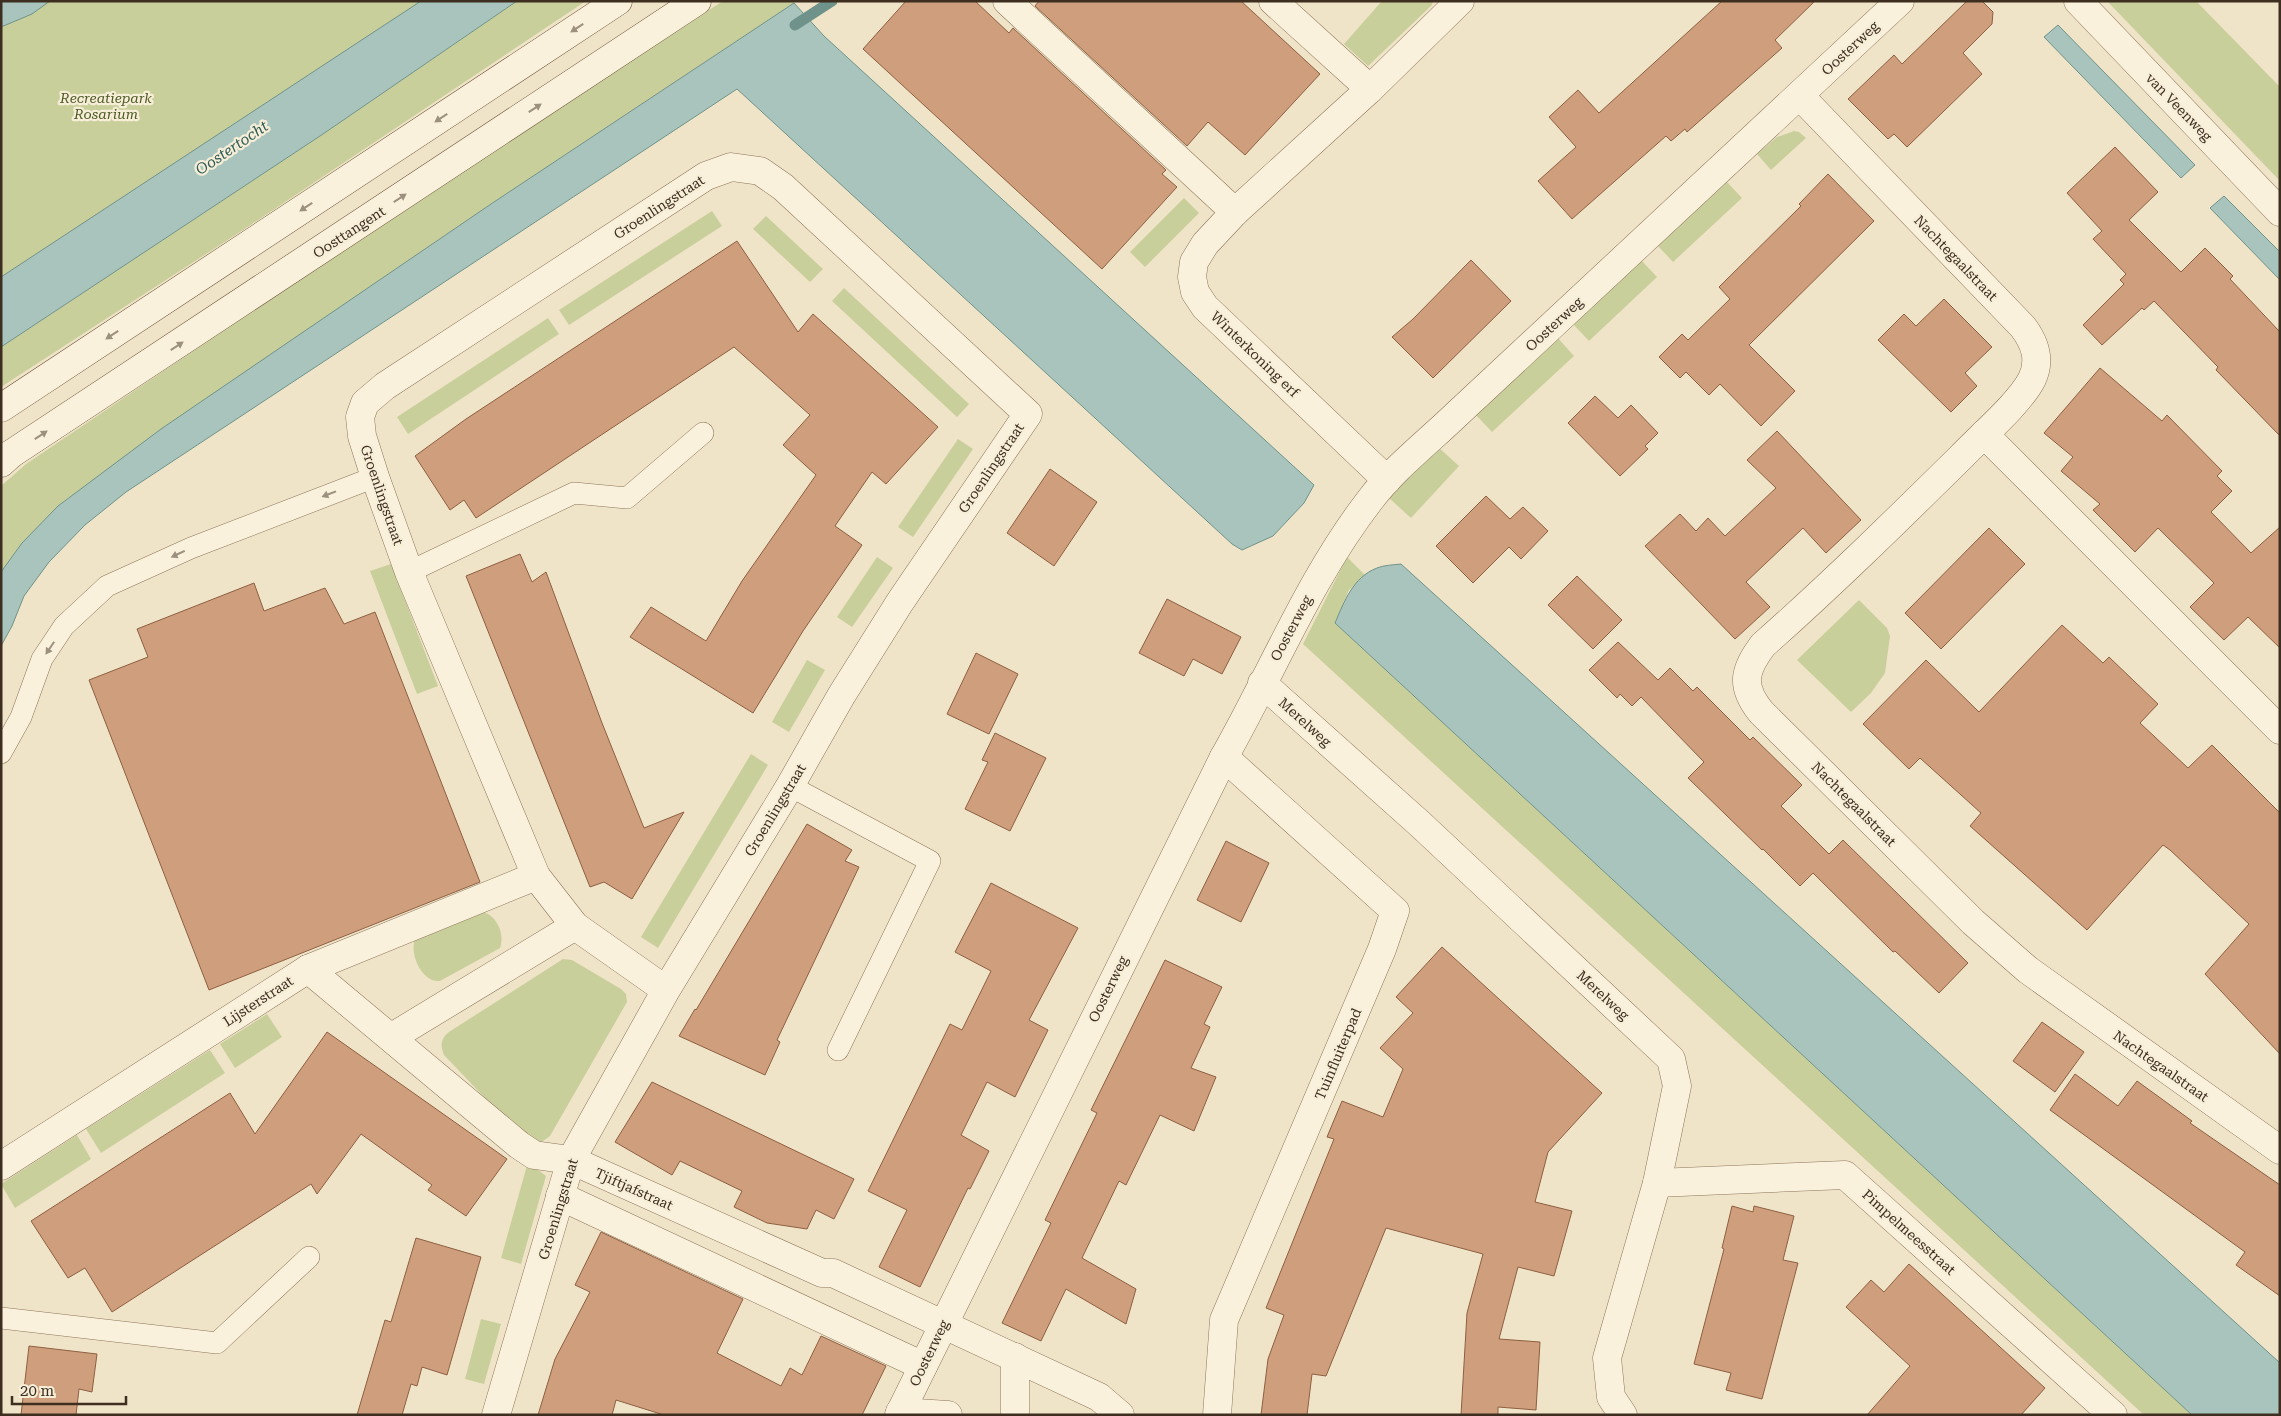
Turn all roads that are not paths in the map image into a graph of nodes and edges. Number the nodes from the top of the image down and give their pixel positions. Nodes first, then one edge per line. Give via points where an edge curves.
1 (618, 1) edge
2 (697, 1) edge
3 (1006, 1) edge
4 (1273, 1) edge
5 (1460, 1) edge
6 (1900, 1) edge
7 (2078, 1) edge
8 (1370, 89) junction
9 (1800, 96) junction
10 (1235, 212) junction
11 (2280, 212) edge
12 (1, 408) edge
13 (703, 434) dead end
14 (1984, 434) junction
15 (1, 463) edge
16 (375, 476) junction
17 (1387, 480) junction
18 (409, 572) junction
19 (1262, 683) junction
20 (2280, 730) edge
21 (1, 753) edge
22 (1224, 757) junction
23 (790, 786) junction
24 (536, 876) junction
25 (575, 926) junction
26 (308, 969) junction
27 (666, 990) junction
28 (392, 1037) junction
29 (838, 1050) dead end
30 (2248, 1128) junction
31 (2280, 1130) edge
32 (2280, 1150) edge
33 (571, 1160) junction
34 (1, 1166) edge
35 (1657, 1184) junction
36 (560, 1196) junction
37 (309, 1257) dead end
38 (822, 1273) junction
39 (805, 1310) junction
40 (1, 1318) edge
41 (943, 1323) junction
42 (1015, 1357) junction
43 (923, 1366) junction
44 (900, 1413) edge
45 (496, 1415) edge
46 (948, 1415) edge
47 (1015, 1415) edge
48 (1120, 1415) edge
49 (1217, 1415) edge
50 (1623, 1415) edge
51 (2113, 1415) edge

1 -> 12 street
15 -> 2 street, Oosttangent
3 - 10 street
4 - 8 street
5 - 8 street, Winterkoning erf
6 - 9 street, Oosterweg
7 - 11 street, van Veenweg
8 - 10 street, Winterkoning erf
9 - 14 street, Nachtegaalstraat via 2030,336 2037,356 2032,378
9 - 17 street, Oosterweg
10 - 17 street, Winterkoning erf via 1205,244 1194,262 1195,292 1205,307
13 - 18 lane via 627,498 574,493
14 - 20 street
14 - 30 street, Nachtegaalstraat via 1764,645 1749,665 1746,677 1750,695 1761,712 1992,939 2053,989
16 - 18 street, Groenlingstraat
16 -> 21 lane via 191,548 107,586 64,626 42,660 21,717
16 - 23 street, Groenlingstraat via 362,436 360,417 365,403 386,386 706,176 732,167 760,171 783,187 1028,414 900,602
17 - 19 street, Oosterweg via 1370,499 1326,565
18 - 24 street, Groenlingstraat
19 - 22 street, Oosterweg
19 - 35 street, Merelweg via 1420,824 1671,1059 1677,1086
22 - 41 street, Oosterweg
22 - 49 street, Tuinfluiterpad via 1395,911 1224,1320
23 - 27 street, Groenlingstraat
23 - 29 lane via 930,861
24 - 25 street, Groenlingstraat
24 - 26 street, Lijsterstraat
25 - 27 street, Groenlingstraat
25 - 28 street
26 - 28 street, Tjiftjafstraat
26 - 34 street, Lijsterstraat
27 - 33 street, Groenlingstraat
28 - 33 street, Tjiftjafstraat via 519,1145 534,1155
30 - 31 street, Nachtegaalstraat via 2261,1132
30 - 32 street, Nachtegaalstraat
33 - 36 street, Groenlingstraat
33 - 38 street, Tjiftjafstraat
35 - 50 street, Merelweg via 1607,1358 1611,1397
35 - 51 street, Pimpelmeesstraat via 1845,1175
36 - 39 street
36 - 45 street, Groenlingstraat
37 - 40 lane via 217,1343
38 - 39 street
38 - 41 street, Tjiftjafstraat via 833,1273
39 - 43 street
41 - 42 street, Tjiftjafstraat
41 - 43 street, Oosterweg
42 - 47 street
42 - 48 street, Tjiftjafstraat via 1099,1397
43 - 44 street, Oosterweg
44 - 46 street

